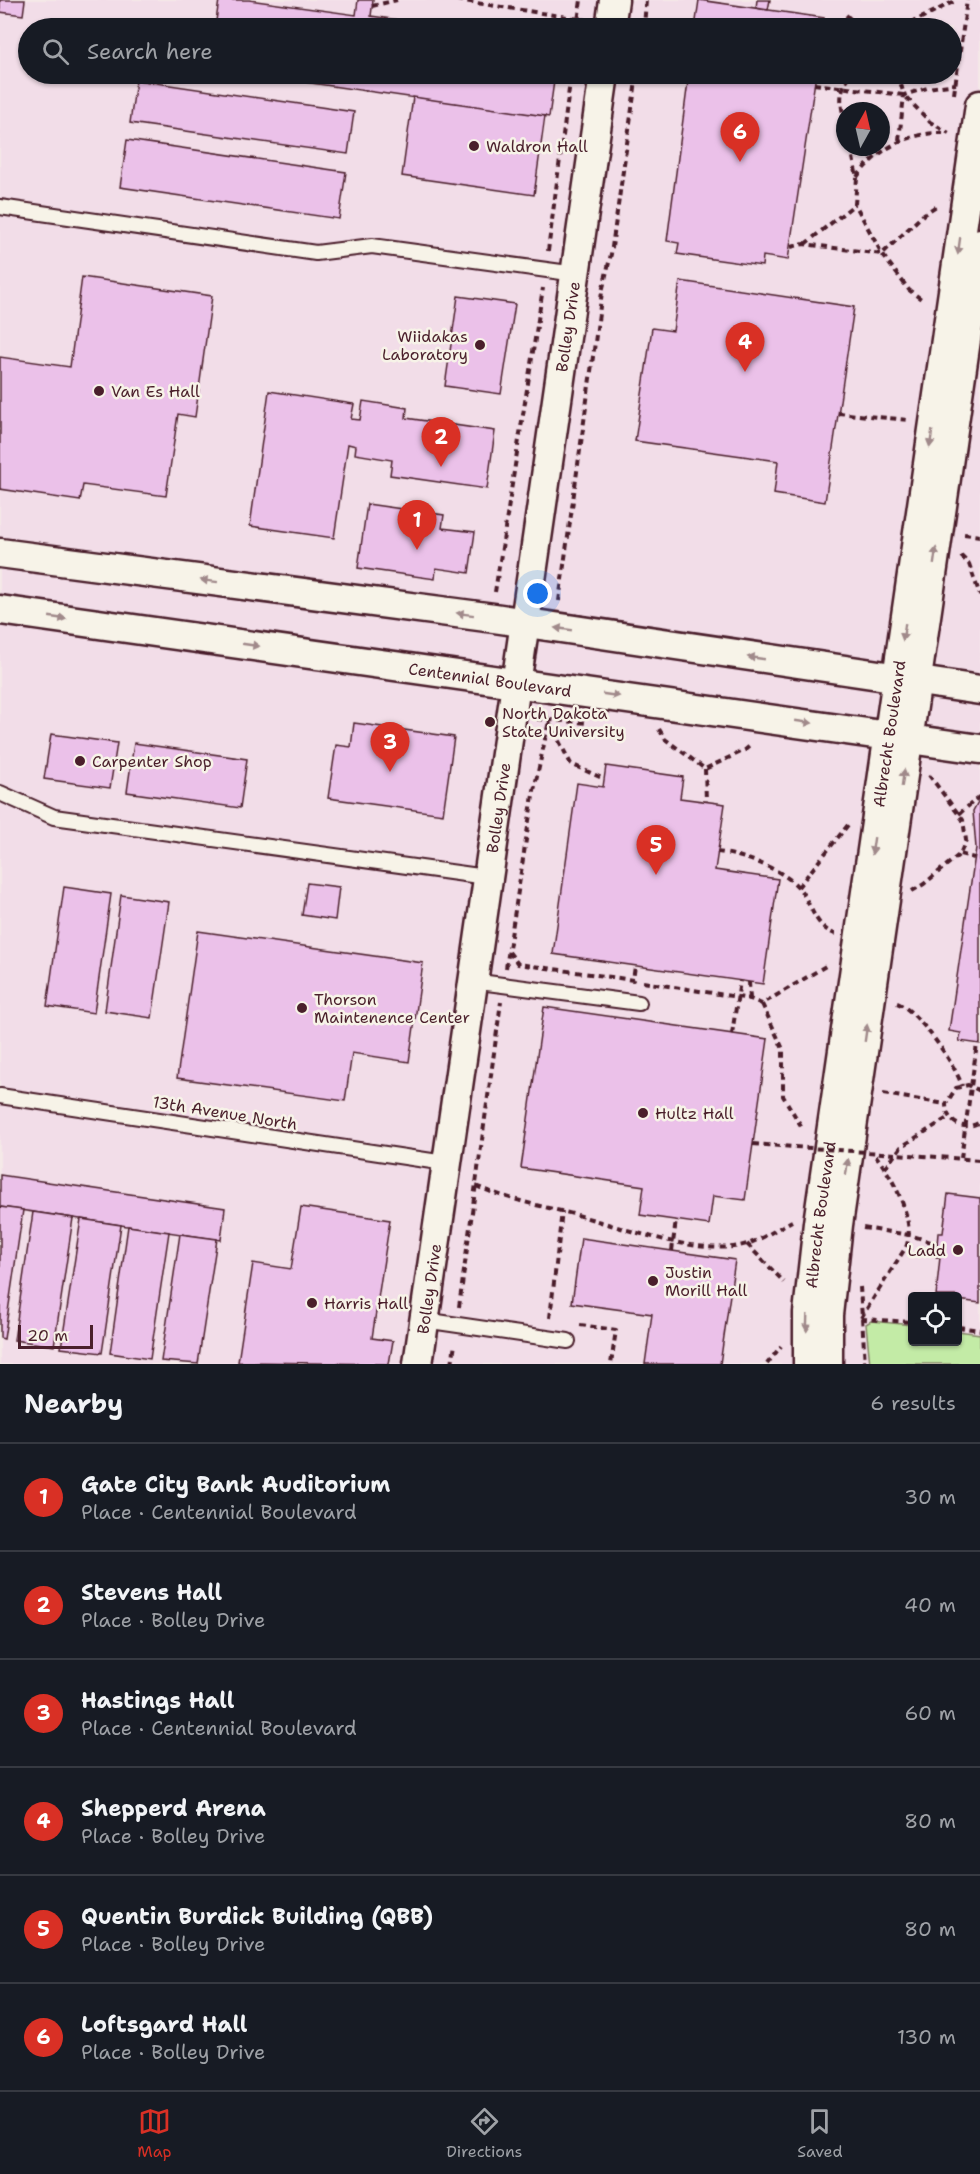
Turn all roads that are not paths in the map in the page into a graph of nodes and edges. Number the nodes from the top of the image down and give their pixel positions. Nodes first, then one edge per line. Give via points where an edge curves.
1 (603, 84) edge
2 (979, 114) edge
3 (0, 207) edge
4 (980, 243) edge
5 (576, 274) junction
6 (0, 553) edge
7 (0, 610) edge
8 (535, 625) junction
9 (907, 679) junction
10 (525, 683) junction
11 (980, 690) edge
12 (899, 736) junction
13 (980, 749) edge
14 (0, 793) edge
15 (486, 877) junction
16 (472, 981) junction
17 (639, 1003) dead end
18 (0, 1096) edge
19 (445, 1163) junction
20 (424, 1320) junction
21 (568, 1341) dead end
22 (418, 1364) edge
23 (808, 1364) edge
24 (828, 1364) edge

1 - 5 street, Bolley Drive
2 -> 9 street, Albrecht Boulevard
3 - 5 lane via 316,253 372,246
9 -> 4 street, Albrecht Boulevard
5 - 8 street, Bolley Drive
8 -> 6 street
7 -> 10 street, Centennial Boulevard
9 -> 8 street
8 - 10 street, Bolley Drive
9 - 11 street
9 - 12 street, Albrecht Boulevard
10 -> 12 street, Centennial Boulevard
10 - 15 street, Bolley Drive
12 - 13 street, Centennial Boulevard
12 -> 23 street, Albrecht Boulevard via 814,1257
24 -> 12 street, Albrecht Boulevard via 828,1315 838,1225
14 - 15 lane via 54,817
15 - 16 street, Bolley Drive
16 - 17 lane
16 - 19 street, Bolley Drive
18 - 19 lane, 13th Avenue North
19 - 20 street, Bolley Drive
20 - 21 lane
20 - 22 street, Bolley Drive

